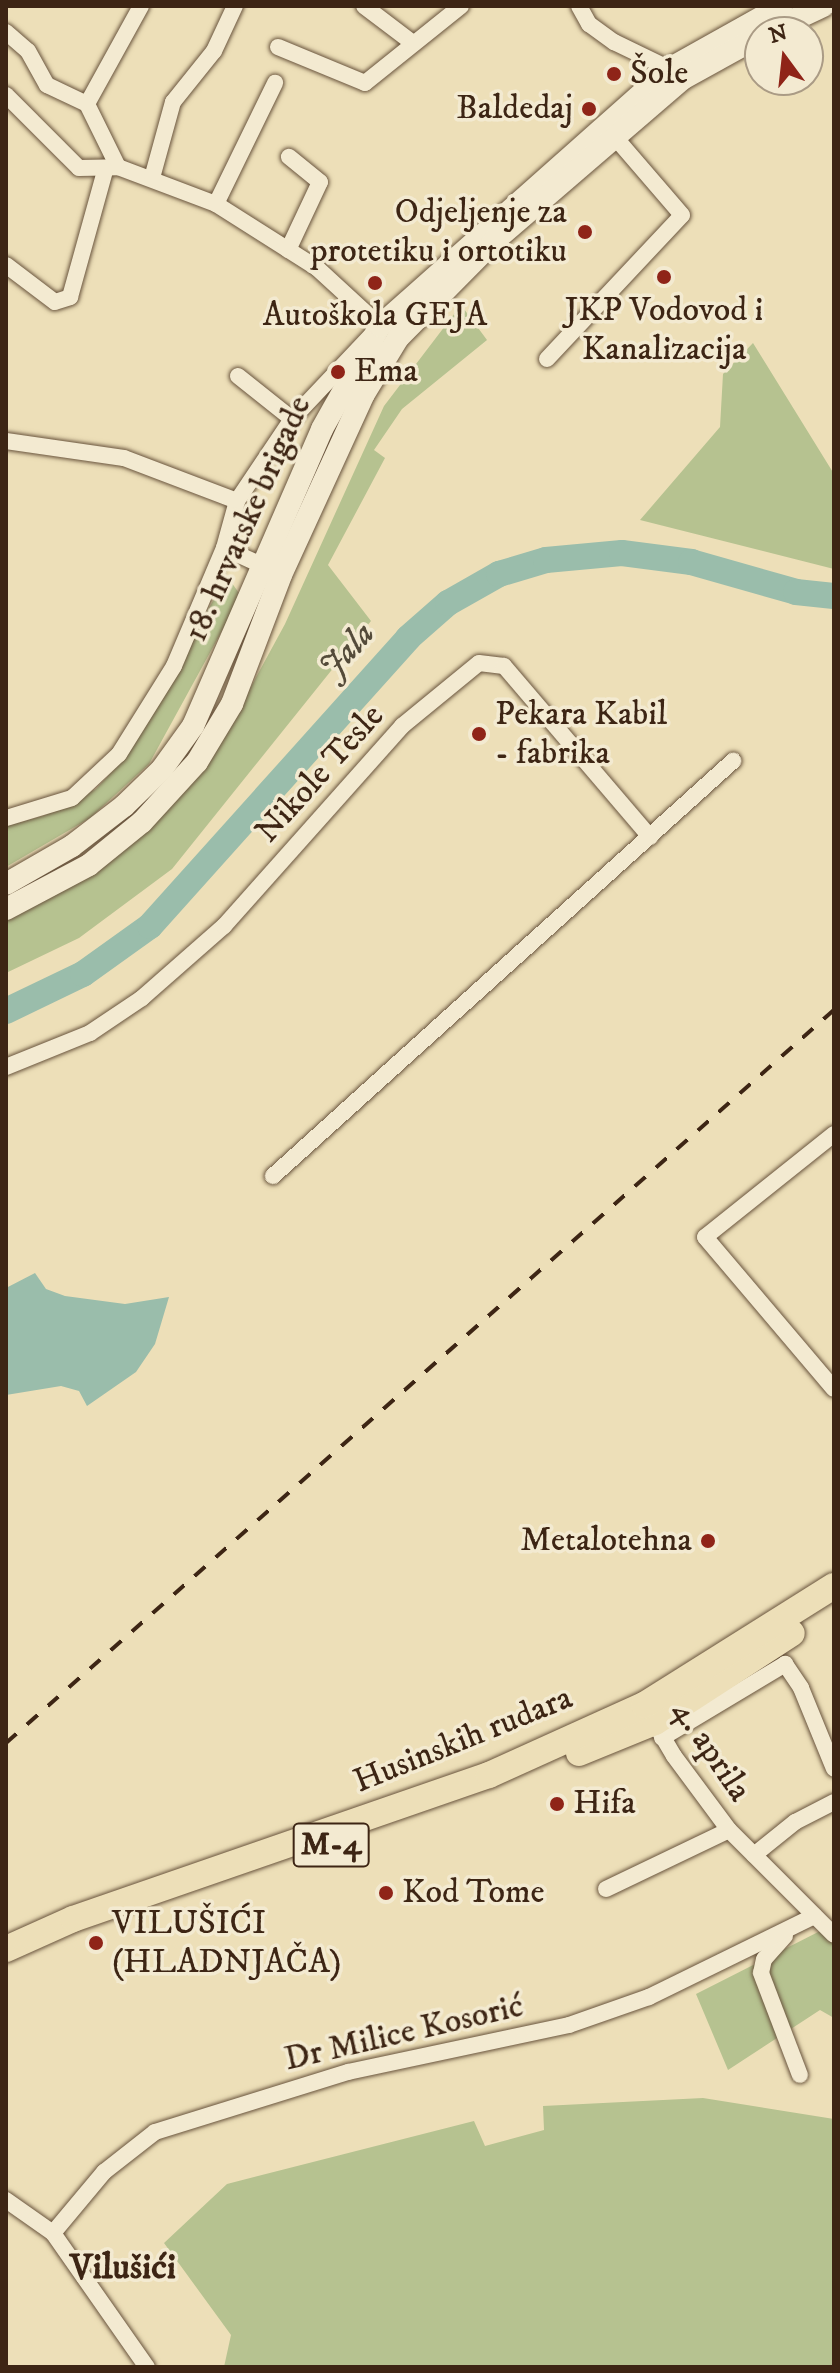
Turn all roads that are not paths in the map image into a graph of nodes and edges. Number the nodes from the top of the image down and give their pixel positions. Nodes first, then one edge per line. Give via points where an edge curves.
1 (141, 6) edge
2 (235, 6) edge
3 (364, 6) edge
4 (579, 6) edge
5 (782, 6) edge
6 (823, 6) edge
7 (455, 8) edge
8 (802, 16) edge
9 (6, 32) edge
10 (413, 43) junction
11 (744, 43) edge
12 (278, 47) dead end
13 (678, 73) junction
14 (275, 83) dead end
15 (6, 95) edge
16 (87, 104) junction
17 (615, 137) junction
18 (289, 157) dead end
19 (112, 169) junction
20 (152, 178) junction
21 (216, 204) junction
22 (288, 250) junction
23 (6, 265) edge
24 (380, 326) junction
25 (547, 359) dead end
26 (238, 376) dead end
27 (292, 419) junction
28 (6, 441) edge
29 (237, 501) junction
30 (224, 548) junction
31 (272, 570) junction
32 (733, 761) dead end
33 (6, 818) edge
34 (650, 837) junction
35 (6, 884) edge
36 (6, 909) edge
37 (6, 1067) edge
38 (834, 1134) edge
39 (273, 1176) dead end
40 (834, 1389) edge
41 (834, 1586) edge
42 (834, 1605) edge
43 (654, 1722) junction
44 (834, 1769) edge
45 (834, 1802) edge
46 (729, 1830) junction
47 (754, 1855) junction
48 (606, 1889) dead end
49 (814, 1916) junction
50 (795, 1926) junction
51 (834, 1935) edge
52 (6, 1949) edge
53 (6, 1965) edge
54 (800, 2075) dead end
55 (6, 2200) edge
56 (53, 2233) junction
57 (147, 2367) edge

1 - 16 street
2 - 20 street via 214,51 173,102
3 - 10 street
4 - 13 street via 589,24 614,42
5 - 13 main road, 18. hrvatske brigade
6 - 8 main road
7 - 10 street
9 - 16 street via 28,51 47,85
10 - 12 street via 365,83
11 - 13 main road, 18. hrvatske brigade
13 - 17 main road, 18. hrvatske brigade
13 - 24 main road, 18. hrvatske brigade
14 - 21 street
15 - 19 street via 79,168
16 - 19 street
17 - 25 street via 682,215
17 - 31 main road, 18. hrvatske brigade via 493,242 398,338
18 - 22 street via 320,182
19 - 20 street
19 - 23 street via 70,297 55,302
20 - 21 street
21 - 22 street
22 - 24 street via 317,268
24 - 27 street
24 - 31 main road, 18. hrvatske brigade via 322,429
26 - 27 street
27 - 29 street
28 - 29 street via 124,458
29 - 30 street
30 - 31 street
30 - 33 street via 174,666 119,754 72,798
31 - 35 main road, 18. hrvatske brigade via 193,726 162,769 72,846
31 - 36 main road, 18. hrvatske brigade via 232,704 197,762 142,822 89,865
32 - 34 street
34 - 37 street, Nikole Tesle via 504,666 479,663 402,726 224,926 142,998 90,1033
34 - 39 street
38 - 40 street via 705,1237
41 - 43 main road, Husinskih rudara / M-4
42 - 43 main road, Husinskih rudara / M-4
43 - 44 street, Husinskih rudara via 785,1664 801,1688
43 - 46 street, 4. aprila
43 - 52 main road, Husinskih rudara / M-4 via 73,1919
43 - 53 main road, Husinskih rudara / M-4 via 495,1788 82,1933
45 - 47 street via 795,1822
46 - 47 street, 4. aprila
46 - 48 street, 4. aprila
47 - 49 street, 4. aprila
49 - 50 street, Dr Milice Kosorić
49 - 51 street, 4. aprila
50 - 54 street, Dr Milice Kosorić via 764,1959 761,1973
50 - 56 street, Dr Milice Kosorić via 649,1997 569,2025 336,2075 155,2132 104,2172
55 - 56 street
56 - 57 street

